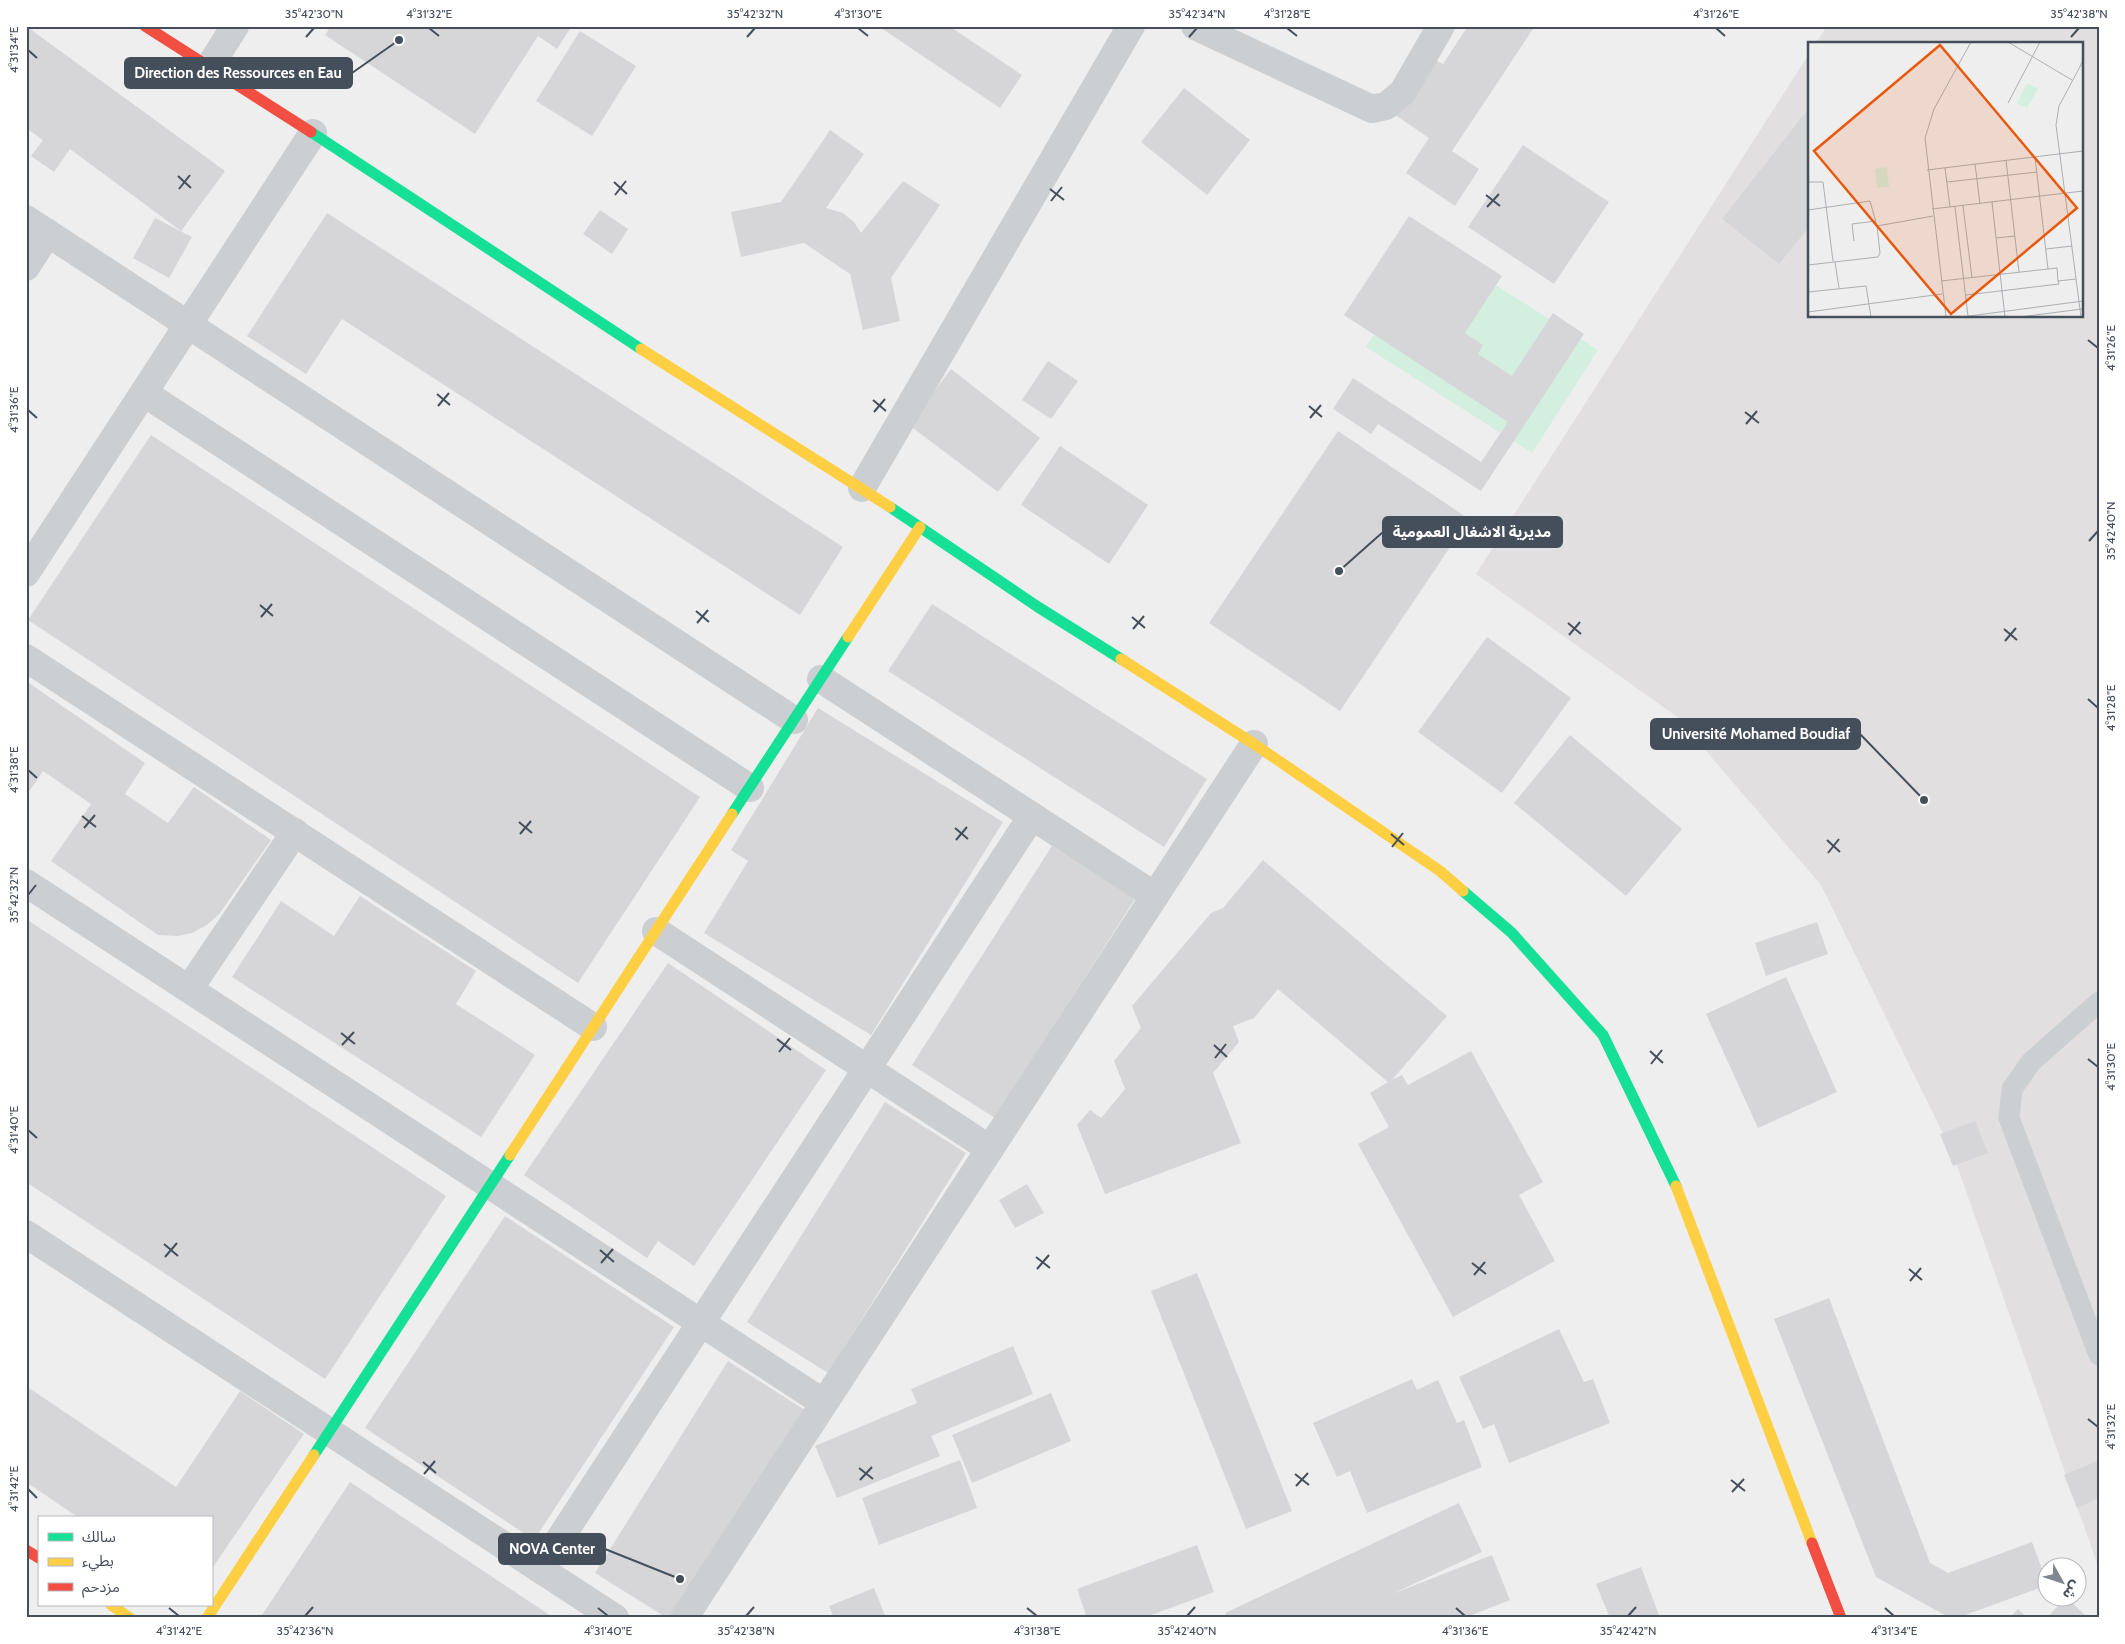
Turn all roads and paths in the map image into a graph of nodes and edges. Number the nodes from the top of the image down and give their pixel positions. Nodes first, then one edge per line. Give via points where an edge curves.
1 (145, 26) edge
2 (234, 26) edge
3 (1131, 26) edge
4 (1195, 26) edge
5 (1441, 26) edge
6 (210, 66) junction
7 (313, 133) junction
8 (37, 226) edge
9 (26, 267) edge
10 (188, 325) junction
11 (144, 393) junction
12 (862, 488) junction
13 (920, 527) junction
14 (26, 573) edge
15 (26, 658) edge
16 (821, 679) junction
17 (794, 720) junction
18 (1254, 744) junction
19 (750, 788) junction
20 (1032, 816) junction
21 (294, 832) junction
22 (26, 883) edge
23 (1155, 896) junction
24 (656, 931) junction
25 (189, 989) junction
26 (2099, 1002) edge
27 (593, 1027) junction
28 (867, 1069) junction
29 (990, 1149) junction
30 (490, 1185) junction
31 (26, 1234) edge
32 (701, 1323) junction
33 (2099, 1355) edge
34 (824, 1403) junction
35 (329, 1432) junction
36 (26, 1550) edge
37 (38, 1557) edge
38 (540, 1569) junction
39 (112, 1606) edge
40 (130, 1618) edge
41 (207, 1618) edge
42 (615, 1618) edge
43 (684, 1618) edge
44 (1841, 1618) edge

1 - 6 main road
2 - 6 street
3 - 12 street
4 - 5 street via 1372,109 1386,106 1403,92
6 - 7 main road
7 - 10 street
7 - 12 main road via 698,386
8 - 9 street
8 - 10 street
10 - 11 street
10 - 17 street
11 - 14 street
11 - 19 street
12 - 13 main road
13 - 16 main road
13 - 18 main road via 1038,608
15 - 21 street
16 - 17 main road
16 - 20 street
17 - 19 main road
18 - 23 street
18 - 44 main road via 1440,871 1512,933 1603,1035 1676,1186
19 - 24 main road
20 - 23 street
20 - 28 street
21 - 25 street
21 - 27 street
22 - 25 street
23 - 29 street
24 - 27 main road
24 - 28 street
25 - 30 street
26 - 33 lane via 2031,1062 2012,1089 2010,1118
27 - 30 main road
28 - 29 street
28 - 32 street
29 - 34 street
30 - 32 street
30 - 35 main road
31 - 35 street
32 - 34 street
32 - 38 street
34 - 43 street
35 - 38 street
35 - 41 main road
36 - 37 main road
38 - 42 street
39 - 40 main road

